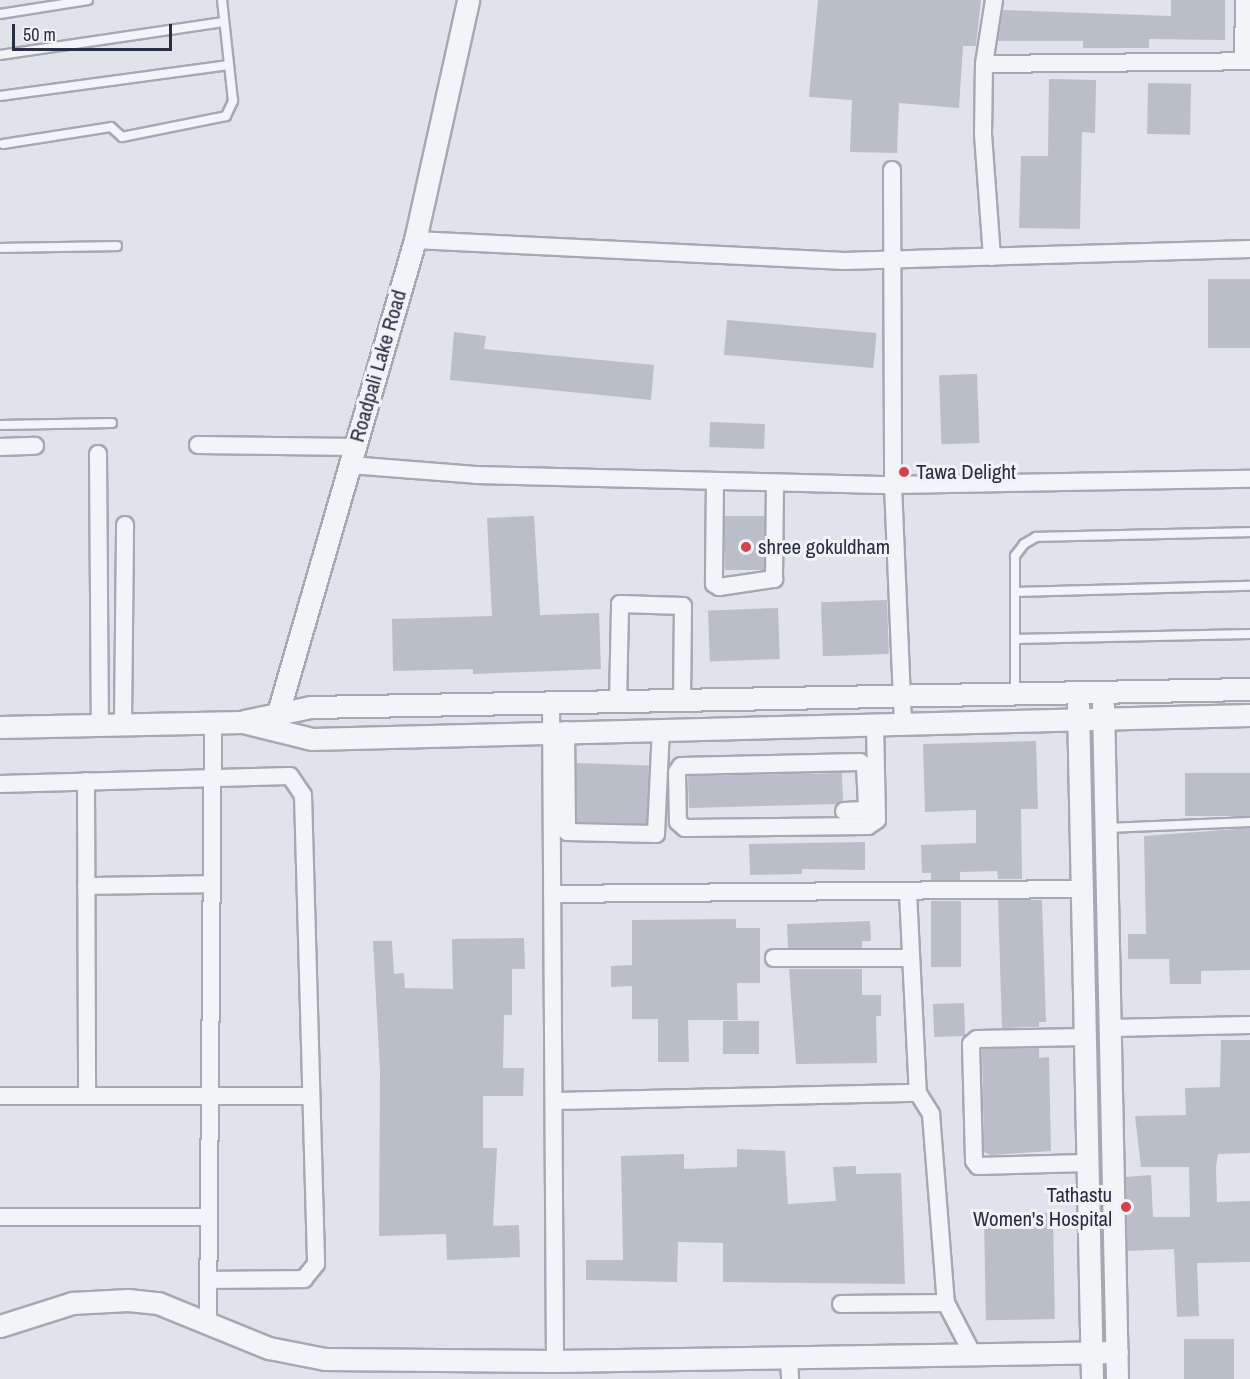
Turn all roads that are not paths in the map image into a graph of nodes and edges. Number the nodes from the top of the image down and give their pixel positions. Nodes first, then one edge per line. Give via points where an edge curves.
1 (88, 0) edge
2 (222, 0) edge
3 (468, 0) edge
4 (994, 0) edge
5 (1244, 0) edge
6 (0, 14) edge
7 (224, 22) junction
8 (0, 55) edge
9 (1246, 61) edge
10 (984, 64) junction
11 (229, 65) junction
12 (0, 96) edge
13 (3, 144) dead end
14 (892, 170) dead end
15 (415, 240) junction
16 (117, 246) dead end
17 (0, 248) edge
18 (1250, 249) edge
19 (992, 257) junction
20 (889, 260) junction
21 (112, 423) dead end
22 (0, 425) edge
23 (198, 445) dead end
24 (35, 446) dead end
25 (0, 447) edge
26 (98, 454) dead end
27 (352, 456) junction
28 (1250, 479) edge
29 (715, 481) junction
30 (775, 483) junction
31 (893, 485) junction
32 (125, 525) dead end
33 (1250, 532) edge
34 (1250, 586) edge
35 (1015, 592) junction
36 (1250, 634) edge
37 (1015, 639) junction
38 (1250, 689) edge
39 (1103, 692) junction
40 (1077, 693) junction
41 (1015, 694) junction
42 (902, 697) junction
43 (682, 702) junction
44 (618, 703) junction
45 (551, 705) junction
46 (1250, 714) edge
47 (1078, 718) junction
48 (1103, 718) junction
49 (276, 720) junction
50 (213, 721) junction
51 (875, 723) junction
52 (903, 723) junction
53 (100, 724) junction
54 (123, 724) junction
55 (0, 727) edge
56 (661, 728) junction
57 (559, 730) junction
58 (213, 778) junction
59 (86, 781) junction
60 (0, 784) edge
61 (844, 811) dead end
62 (1250, 822) edge
63 (1107, 828) junction
64 (212, 884) junction
65 (86, 885) junction
66 (1082, 889) junction
67 (908, 892) junction
68 (552, 894) junction
69 (774, 958) dead end
70 (911, 958) junction
71 (1250, 1025) edge
72 (1111, 1028) junction
73 (1084, 1037) junction
74 (918, 1093) junction
75 (0, 1096) edge
76 (87, 1096) junction
77 (210, 1096) junction
78 (311, 1096) junction
79 (556, 1101) junction
80 (1085, 1163) junction
81 (0, 1217) edge
82 (209, 1217) junction
83 (208, 1280) junction
84 (841, 1304) dead end
85 (945, 1304) junction
86 (208, 1322) junction
87 (0, 1326) edge
88 (970, 1352) junction
89 (1091, 1352) junction
90 (1117, 1352) junction
91 (789, 1358) junction
92 (555, 1361) junction
93 (789, 1379) edge
94 (1092, 1379) edge
95 (1117, 1379) edge

1 - 6 lane
2 - 7 lane
3 - 15 street, Roadpali Lake Road
4 - 10 street
5 - 9 street
7 - 8 lane
7 - 11 lane
9 - 10 street
10 - 19 street via 983,135
11 - 12 lane
11 - 13 lane via 233,101 226,116 122,137 111,127
14 - 20 street
15 - 20 street
15 - 27 street, Roadpali Lake Road
16 - 17 lane
18 - 19 street
19 - 20 street
20 - 31 street
21 - 22 lane
23 - 27 street
24 - 25 street
26 - 53 street
27 - 29 street via 476,475
27 - 49 street, Roadpali Lake Road
28 - 31 street
29 - 30 street
29 - 30 street via 714,584 719,587 774,579
30 - 31 street
31 - 42 street
32 - 54 street
33 - 35 lane via 1036,537 1015,556
34 - 35 lane
35 - 37 lane
36 - 37 lane
37 - 41 lane
38 - 39 street
39 - 40 street
39 - 48 street
40 - 41 street
40 - 47 street
41 - 42 street
42 - 43 street
42 - 52 street
43 - 44 street
43 - 44 street via 683,606 620,604
44 - 45 street
45 - 49 street via 311,707
45 - 57 street
46 - 48 street
47 - 48 street
47 - 52 street
47 - 66 street
48 - 63 street
49 - 50 street
49 - 57 street via 312,739
50 - 54 street
50 - 58 street
51 - 52 street
51 - 56 street
51 - 61 street via 876,820 868,826 685,828 678,822 677,772 681,766 860,762 865,766 867,805 864,810
53 - 54 street
53 - 55 street
56 - 57 street
56 - 57 street via 656,834 567,832
57 - 68 street
58 - 59 street
58 - 64 street
58 - 78 street via 290,776 303,795
59 - 60 street
59 - 65 street
62 - 63 lane
63 - 72 street
64 - 65 street
64 - 77 street
65 - 76 street
66 - 67 street
66 - 73 street
67 - 68 street
67 - 70 street
68 - 79 street
69 - 70 street
70 - 74 street
71 - 72 street
72 - 90 street
73 - 80 street
73 - 80 street via 977,1039 971,1044 974,1161 978,1166
74 - 79 street
74 - 85 street via 931,1113
75 - 76 street
76 - 77 street
77 - 78 street
77 - 82 street
78 - 83 street via 316,1264 303,1279
79 - 92 street
80 - 89 street
81 - 82 street
82 - 83 street
83 - 86 street
84 - 85 street
85 - 88 street
86 - 87 street via 158,1303 128,1300 72,1304
86 - 92 street via 269,1348 325,1359
88 - 89 street
88 - 91 street
89 - 90 street
89 - 94 street
90 - 95 street
91 - 92 street
91 - 93 street

